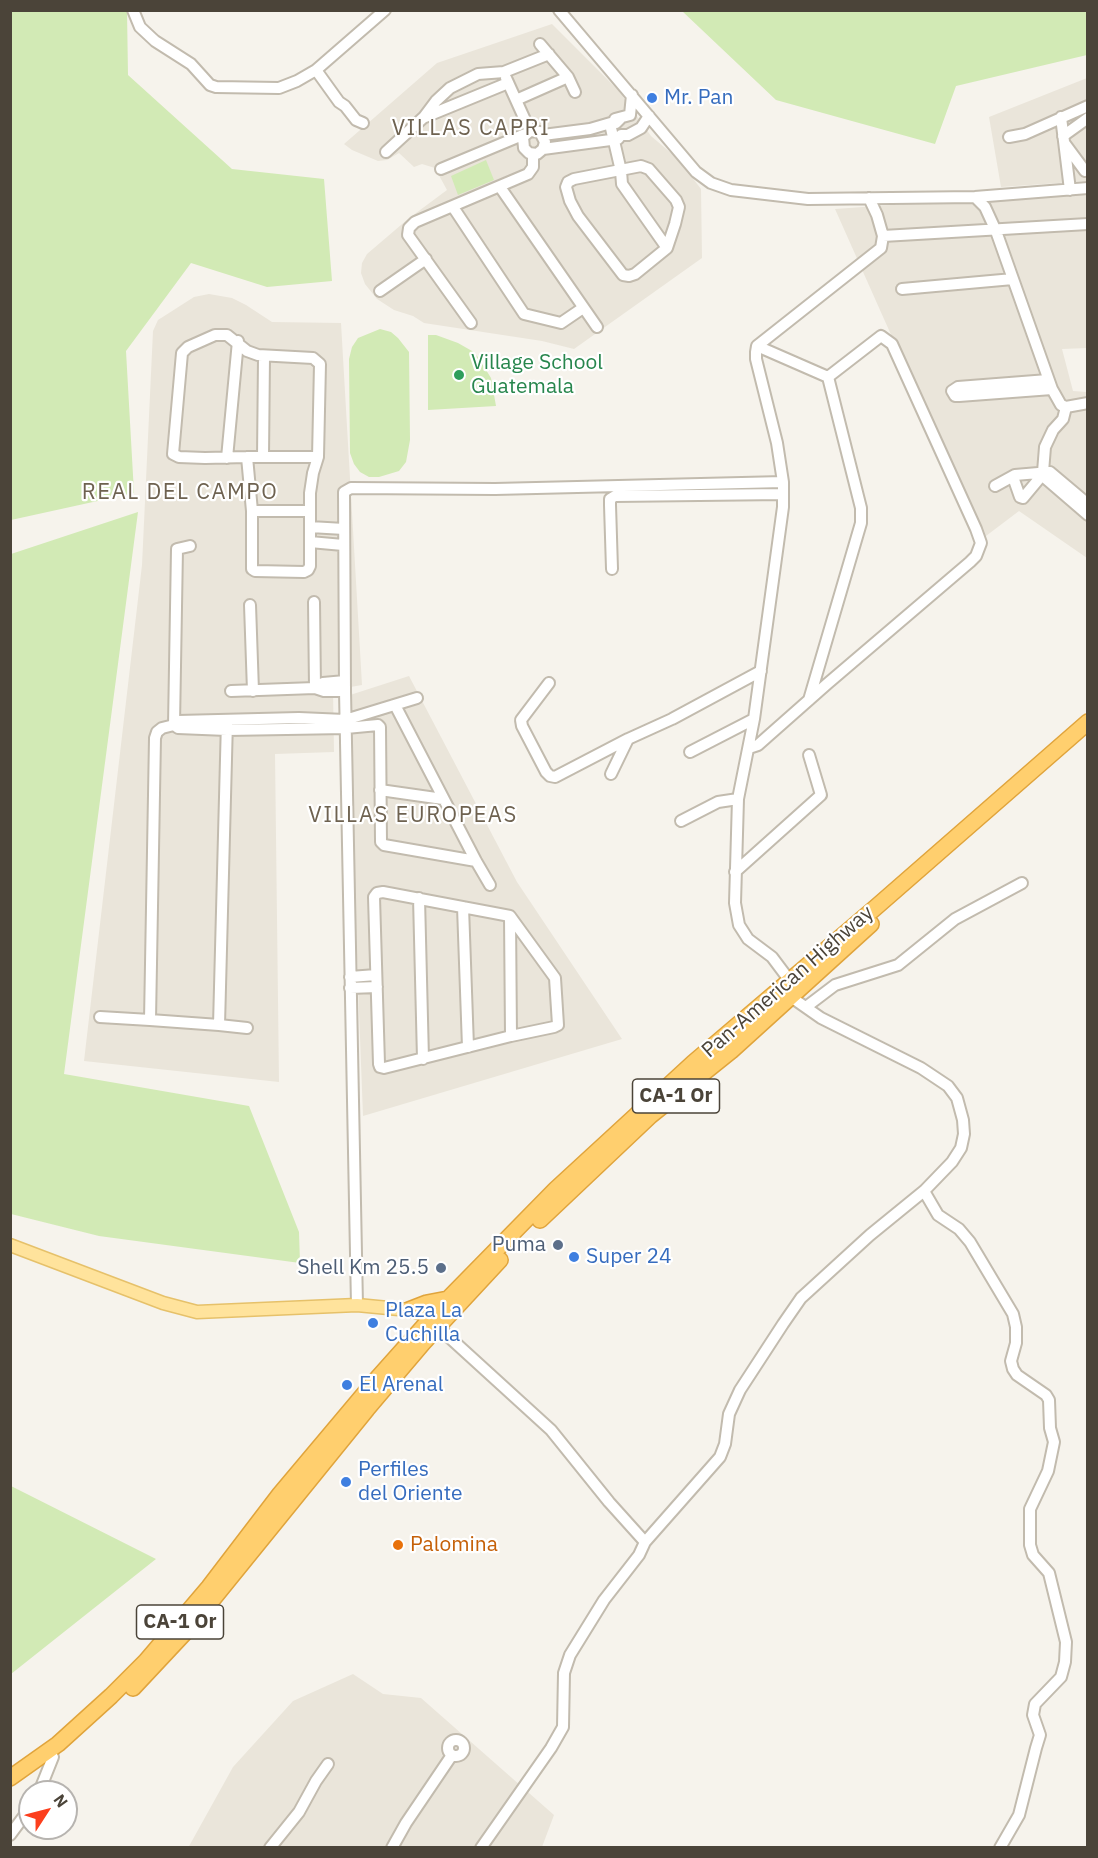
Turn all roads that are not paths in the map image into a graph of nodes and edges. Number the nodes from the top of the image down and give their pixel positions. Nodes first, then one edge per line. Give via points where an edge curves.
1 (133, 10) edge
2 (385, 10) edge
3 (559, 10) edge
4 (540, 44) dead end
5 (549, 54) junction
6 (316, 70) junction
7 (504, 72) junction
8 (568, 77) junction
9 (508, 83) junction
10 (575, 92) dead end
11 (632, 95) junction
12 (516, 100) junction
13 (1088, 106) edge
14 (647, 114) junction
15 (424, 117) junction
16 (1061, 117) junction
17 (1088, 118) edge
18 (620, 119) junction
19 (363, 123) dead end
20 (528, 133) junction
21 (543, 135) junction
22 (627, 135) junction
23 (665, 136) junction
24 (1009, 137) dead end
25 (1064, 140) junction
26 (386, 152) dead end
27 (538, 152) junction
28 (441, 169) dead end
29 (621, 171) junction
30 (1080, 172) edge
31 (500, 187) junction
32 (1085, 189) edge
33 (1070, 190) junction
34 (975, 197) junction
35 (869, 198) junction
36 (453, 207) junction
37 (1088, 224) edge
38 (996, 231) junction
39 (883, 236) junction
40 (667, 248) junction
41 (426, 259) junction
42 (1014, 279) junction
43 (902, 289) dead end
44 (380, 291) dead end
45 (584, 308) junction
46 (471, 323) dead end
47 (597, 327) dead end
48 (238, 341) junction
49 (757, 346) junction
50 (264, 357) junction
51 (828, 377) junction
52 (1050, 384) junction
53 (1088, 403) edge
54 (1066, 407) junction
55 (247, 457) junction
56 (263, 457) junction
57 (318, 457) junction
58 (227, 458) junction
59 (1043, 472) junction
60 (1013, 477) junction
61 (783, 482) junction
62 (995, 486) dead end
63 (783, 494) junction
64 (1080, 501) edge
65 (252, 511) junction
66 (309, 511) junction
67 (1088, 515) edge
68 (310, 527) junction
69 (344, 529) junction
70 (310, 542) junction
71 (344, 545) junction
72 (190, 546) dead end
73 (612, 569) dead end
74 (314, 602) dead end
75 (250, 605) dead end
76 (761, 671) junction
77 (549, 683) dead end
78 (345, 686) junction
79 (315, 688) junction
80 (253, 690) junction
81 (231, 691) dead end
82 (417, 698) dead end
83 (809, 700) junction
84 (395, 705) junction
85 (754, 719) junction
86 (368, 720) junction
87 (1088, 722) edge
88 (346, 724) junction
89 (174, 725) junction
90 (227, 725) junction
91 (1088, 734) edge
92 (628, 739) junction
93 (748, 748) junction
94 (690, 752) dead end
95 (809, 755) dead end
96 (611, 774) dead end
97 (380, 790) junction
98 (443, 799) junction
99 (738, 799) junction
100 (681, 821) dead end
101 (476, 861) junction
102 (735, 872) junction
103 (1022, 883) dead end
104 (490, 885) dead end
105 (419, 898) junction
106 (462, 907) junction
107 (510, 916) junction
108 (376, 981) junction
109 (789, 981) junction
110 (350, 982) junction
111 (791, 997) junction
112 (766, 1000) junction
113 (806, 1007) junction
114 (100, 1017) dead end
115 (150, 1020) junction
116 (219, 1025) junction
117 (247, 1028) dead end
118 (512, 1036) junction
119 (468, 1047) junction
120 (726, 1054) junction
121 (423, 1059) junction
122 (924, 1191) junction
123 (10, 1245) edge
124 (448, 1299) junction
125 (357, 1305) junction
126 (411, 1310) junction
127 (432, 1323) junction
128 (323, 1442) junction
129 (299, 1493) junction
130 (645, 1542) junction
131 (452, 1755) dead end
132 (53, 1757) junction
133 (328, 1764) dead end
134 (10, 1778) edge
135 (44, 1780) edge
136 (10, 1789) edge
137 (270, 1848) edge
138 (392, 1848) edge
139 (481, 1848) edge
140 (1000, 1848) edge

1 - 6 street via 141,27 155,41 191,64 216,87 279,88
2 - 6 street
3 - 11 street
4 - 5 street
5 - 7 street
5 - 8 street
6 - 19 street via 339,102
7 - 9 street
7 - 15 street via 478,74 450,88
8 - 10 street
8 - 12 street
9 - 12 street
9 - 15 street
11 - 14 street
11 - 18 street
12 - 20 street
13 - 16 street
14 - 18 street
14 - 22 street
14 - 23 street
15 - 26 street
16 - 24 street
16 - 25 street
17 - 25 street
18 - 21 street via 590,129
18 - 22 street
18 - 22 street
20 - 21 street via 536,131
20 - 27 street via 522,145 526,151
20 - 28 street
21 - 27 street via 545,142
22 - 23 street
22 - 27 street
22 - 29 street
23 - 35 street via 701,176 731,190 808,199
25 - 30 street
25 - 30 street
27 - 31 street via 531,171
29 - 40 street via 622,184
29 - 40 street via 646,166 676,200 679,207
29 - 40 street via 568,182 566,187 578,216 623,275 635,274
30 - 32 street
30 - 33 street
31 - 36 street
31 - 45 street
32 - 33 street
33 - 34 street
34 - 35 street
34 - 38 street via 985,207
35 - 39 street
36 - 41 street via 409,228 408,235
36 - 45 street via 524,314 561,323
37 - 38 street
38 - 39 street
38 - 42 street
39 - 49 street via 881,248
41 - 44 street
41 - 46 street
42 - 43 street
42 - 52 street
45 - 47 street
48 - 50 street via 247,351
48 - 58 street
48 - 58 street via 223,334 184,350 172,451 179,458
49 - 51 street
49 - 61 street via 756,358
50 - 56 street
50 - 57 street via 313,358 319,362
51 - 83 street via 861,523
51 - 83 street via 880,336 892,344 981,543 970,562
52 - 52 street via 959,396 952,391 958,387
52 - 54 street
53 - 54 street
54 - 59 street via 1045,447
55 - 56 street
55 - 58 street
55 - 65 street
56 - 57 street
57 - 66 street
59 - 60 street
59 - 60 street via 1023,498
59 - 64 street via 1045,478
60 - 62 street
61 - 63 street
61 - 69 street via 351,488 343,496
63 - 73 street via 615,496 610,499
63 - 76 street
64 - 67 street
65 - 66 street
65 - 70 street via 254,570 304,572 310,566
66 - 68 street
68 - 69 street
68 - 70 street
69 - 71 street
70 - 71 street
71 - 78 street
72 - 89 street via 177,549 182,561
74 - 79 street
75 - 80 street
76 - 85 street
76 - 92 street
77 - 92 street via 521,720 550,776 555,777
78 - 79 street via 323,683
78 - 88 street
79 - 80 street
80 - 81 street
82 - 84 street
83 - 93 street via 758,745
84 - 86 street
84 - 98 street
85 - 93 street
85 - 94 street
86 - 88 street
86 - 97 street via 380,727
87 - 109 highway, Pan-American Highway / CA-1 Or
88 - 90 street via 298,718 276,724
88 - 110 street
89 - 90 street via 178,721
89 - 115 street via 159,730 155,738
90 - 116 street
91 - 111 highway, Pan-American Highway / CA-1 Or
92 - 96 street
93 - 99 street
95 - 102 street via 821,795
97 - 98 street
97 - 101 street via 382,843
98 - 101 street
99 - 100 street via 718,802
99 - 102 street
101 - 104 street
102 - 109 street via 739,925 748,939 772,957
103 - 113 street via 955,919 898,965 835,985
105 - 106 street
105 - 108 street via 383,892 374,897
105 - 121 street
106 - 107 street
106 - 119 street
107 - 118 street
107 - 118 street via 555,978 559,1019 554,1028
108 - 110 street
108 - 121 street via 380,1067
109 - 112 highway, Pan-American Highway / CA-1 Or
110 - 125 street
111 - 113 street
111 - 120 highway, Pan-American Highway / CA-1 Or
112 - 120 highway via 754,1017 718,1048
112 - 124 highway, Pan-American Highway / CA-1 Or via 563,1182
113 - 122 street via 921,1068 948,1086 957,1098 964,1134 961,1148
114 - 115 street
115 - 116 street
116 - 117 street
118 - 119 street
119 - 121 street
120 - 127 highway, Pan-American Highway / CA-1 Or via 650,1116
122 - 130 street via 801,1298 740,1390 729,1414 720,1457
122 - 140 street via 938,1215 970,1242 1012,1314 1016,1327 1013,1369 1049,1400 1054,1442 1048,1471 1030,1509 1030,1545 1033,1555 1049,1573 1066,1642 1065,1662 1061,1677 1035,1704 1033,1715 1040,1735 1019,1815
123 - 125 main road via 197,1312
124 - 126 highway
124 - 127 highway, Pan-American Highway / CA-1 Or
125 - 126 main road
126 - 127 highway
127 - 128 highway, Pan-American Highway / CA-1 Or
127 - 129 highway, Pan-American Highway / CA-1 Or
127 - 130 street via 551,1430
128 - 129 highway via 293,1487
128 - 134 highway, Pan-American Highway / CA-1 Or via 146,1661 58,1744
129 - 132 highway, Pan-American Highway / CA-1 Or via 153,1669 103,1717
130 - 139 street via 565,1664 563,1727
131 - 138 street
132 - 135 street
132 - 136 highway, Pan-American Highway / CA-1 Or
133 - 137 street via 299,1812

